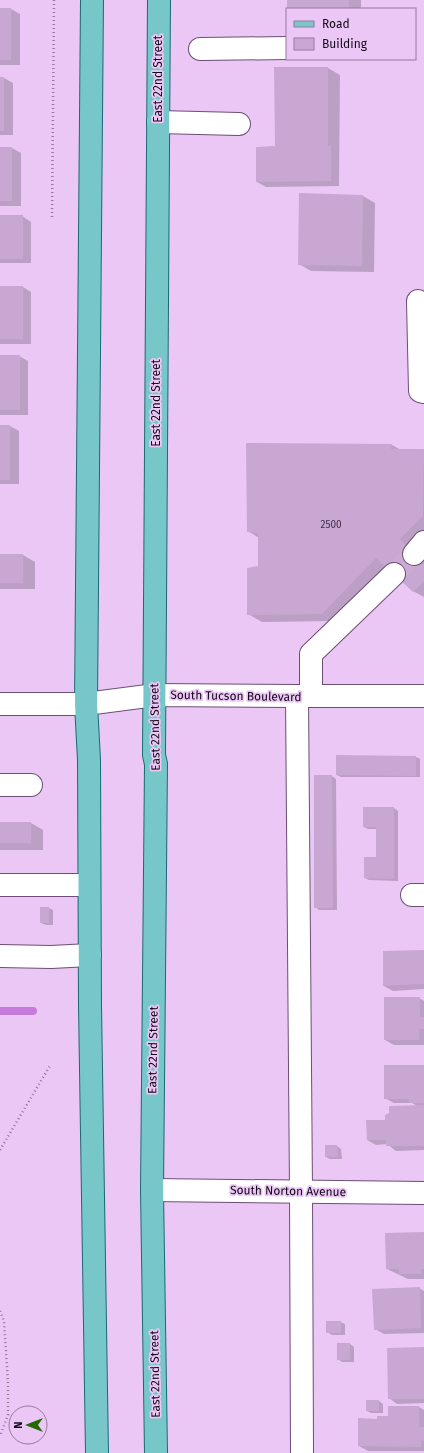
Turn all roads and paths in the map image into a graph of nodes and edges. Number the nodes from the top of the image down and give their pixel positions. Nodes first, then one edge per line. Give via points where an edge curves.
1 (54, 0) edge
2 (92, 0) edge
3 (159, 0) edge
4 (286, 48) edge
5 (200, 49) dead end
6 (158, 122) junction
7 (239, 124) dead end
8 (52, 217) dead end
9 (418, 301) dead end
10 (424, 392) edge
11 (394, 574) tunnel mouth
12 (155, 695) junction
13 (304, 696) junction
14 (424, 696) edge
15 (0, 704) edge
16 (86, 704) junction
17 (0, 785) edge
18 (32, 785) dead end
19 (0, 885) edge
20 (89, 885) junction
21 (90, 955) junction
22 (0, 956) edge
23 (51, 1064) dead end
24 (0, 1150) edge
25 (152, 1190) junction
26 (301, 1192) junction
27 (424, 1193) edge
28 (0, 1311) edge
29 (0, 1436) edge
30 (97, 1453) edge
31 (156, 1453) edge
32 (302, 1453) edge

1 - 8 path
2 - 16 main road
3 - 6 main road, East 22nd Street
4 - 5 street
6 - 7 street
6 - 12 main road, East 22nd Street
9 - 10 street via 420,391
11 - 13 street via 311,654
12 - 13 street, South Tucson Boulevard
12 - 16 street, South Tucson Boulevard
12 - 25 main road, East 22nd Street
13 - 14 street, South Tucson Boulevard
13 - 26 street
15 - 16 street, South Tucson Boulevard
16 - 20 main road
17 - 18 street
19 - 20 street
20 - 21 main road
21 - 22 street
21 - 30 main road
23 - 24 path
25 - 26 street, South Norton Avenue
25 - 31 main road, East 22nd Street
26 - 27 street, South Norton Avenue
26 - 32 street
28 - 29 path via 4,1322 8,1382 8,1415

